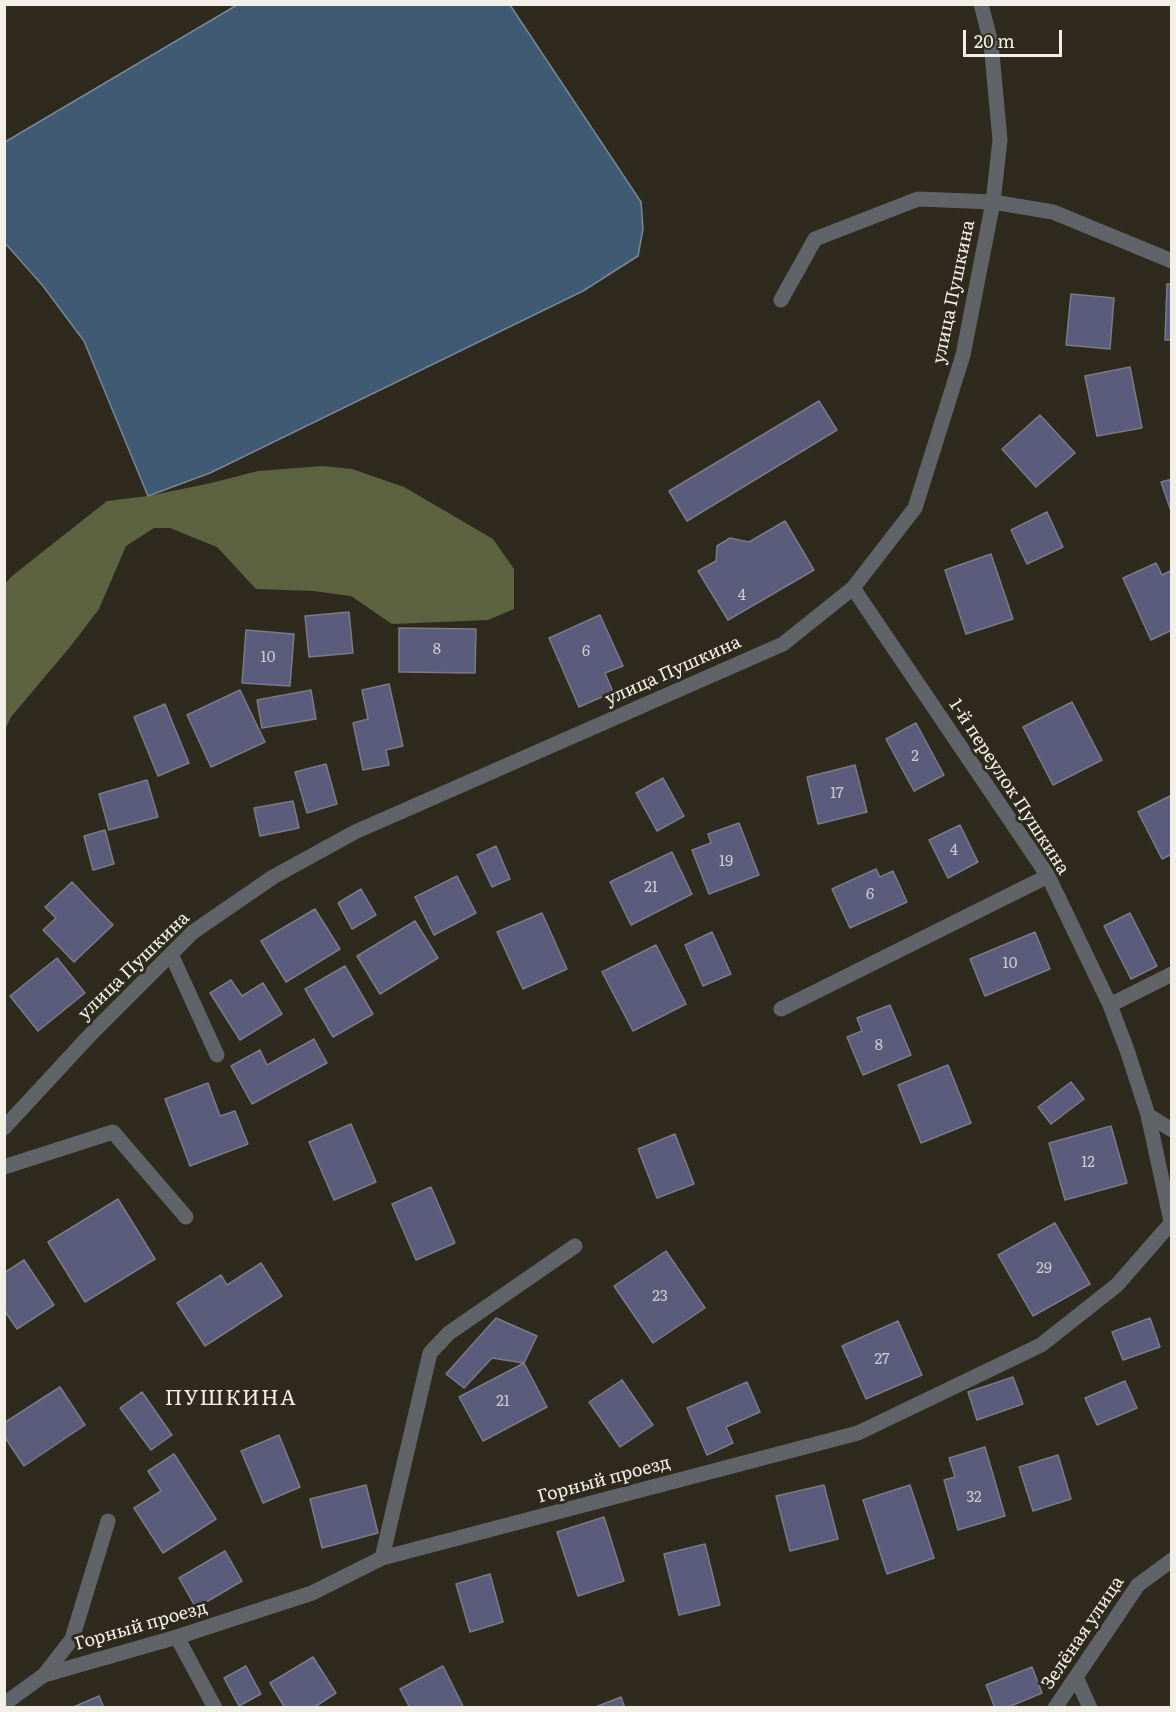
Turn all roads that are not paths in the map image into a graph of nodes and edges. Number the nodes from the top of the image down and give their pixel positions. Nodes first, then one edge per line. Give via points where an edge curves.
1 (981, 4) edge
2 (993, 202) junction
3 (1172, 261) edge
4 (781, 300) dead end
5 (853, 588) junction
6 (1047, 876) junction
7 (171, 954) junction
8 (1172, 974) edge
9 (1110, 1005) junction
10 (781, 1008) dead end
11 (217, 1055) dead end
12 (1148, 1116) junction
13 (6, 1122) edge
14 (1172, 1130) edge
15 (4, 1167) edge
16 (186, 1218) dead end
17 (1171, 1223) edge
18 (574, 1246) dead end
19 (108, 1521) dead end
20 (382, 1558) junction
21 (1172, 1560) edge
22 (177, 1636) junction
23 (44, 1675) junction
24 (1076, 1677) junction
25 (4, 1704) edge
26 (215, 1707) edge
27 (1055, 1707) edge
28 (1090, 1707) edge

1 - 2 street, улица Пушкина via 991,43 1000,140
2 - 3 street via 1053,212
2 - 4 street via 918,199 815,239
2 - 5 street, улица Пушкина via 963,355 915,508
5 - 6 street, 1-й переулок Пушкина
5 - 7 street, улица Пушкина via 783,644 355,832 273,877 193,932
6 - 9 street, 1-й переулок Пушкина
6 - 10 street
7 - 11 street
7 - 13 street, улица Пушкина
8 - 9 street
9 - 12 street, 1-й переулок Пушкина
12 - 14 street
12 - 17 street, 1-й переулок Пушкина
15 - 16 street via 113,1132
17 - 20 street, Горный проезд via 1117,1285 1041,1345 858,1432
18 - 20 street via 449,1333 430,1353
19 - 23 street via 72,1639
20 - 22 street, Горный проезд via 312,1593
21 - 24 street, Зелёная улица via 1138,1585
22 - 23 street, Горный проезд
22 - 26 street
23 - 25 street, Горный проезд
24 - 27 street, Зелёная улица
24 - 28 street

